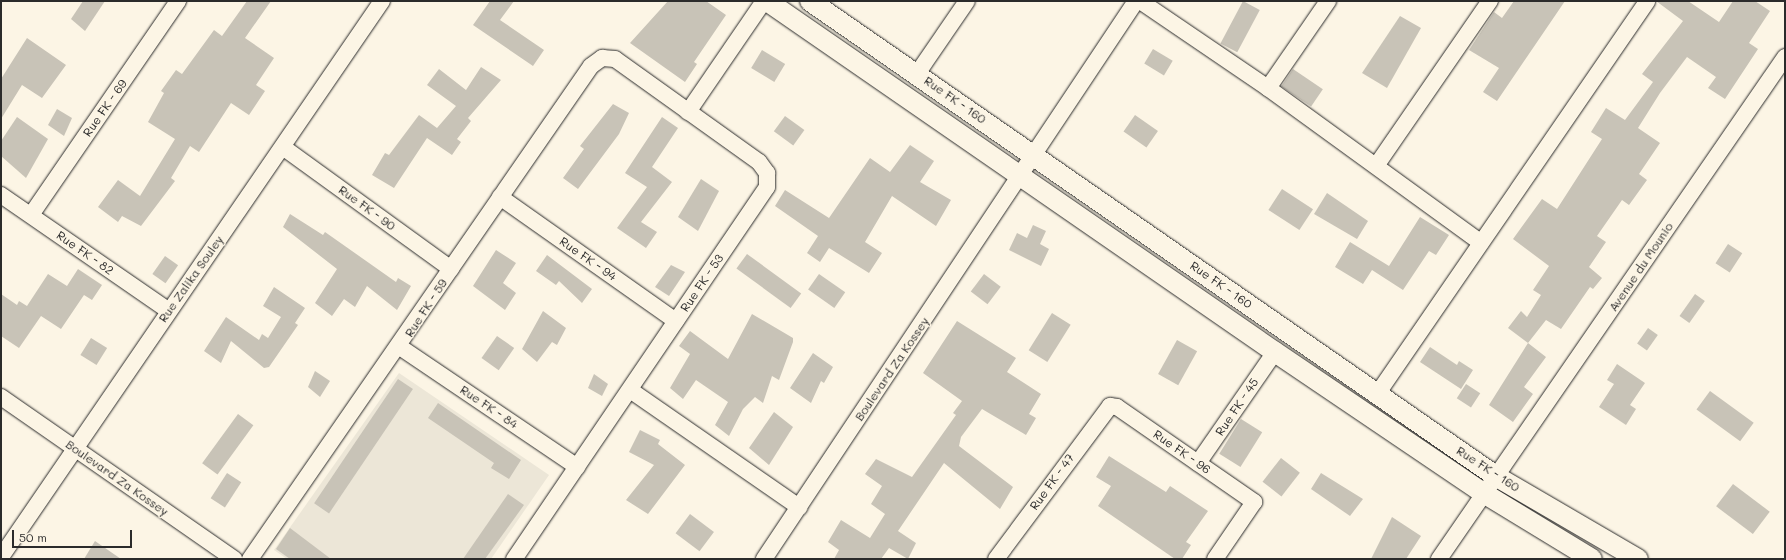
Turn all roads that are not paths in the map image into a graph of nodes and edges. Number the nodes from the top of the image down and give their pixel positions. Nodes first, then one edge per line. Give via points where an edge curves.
1 (178, 1) edge
2 (382, 1) edge
3 (764, 1) edge
4 (767, 1) edge
5 (810, 1) edge
6 (966, 1) edge
7 (1136, 1) edge
8 (1140, 1) edge
9 (1328, 1) edge
10 (1490, 1) edge
11 (1648, 1) edge
12 (1785, 57) edge
13 (602, 58) joint
14 (917, 74) junction
15 (1268, 88) junction
16 (688, 112) junction
17 (284, 148) junction
18 (1033, 155) junction
19 (1376, 166) junction
20 (1018, 178) junction
21 (1, 195) edge
22 (500, 197) junction
23 (31, 216) junction
24 (1481, 243) junction
25 (451, 269) junction
26 (169, 311) junction
27 (676, 321) junction
28 (400, 347) junction
29 (1275, 352) junction
30 (630, 390) junction
31 (1378, 393) junction
32 (1, 397) edge
33 (1110, 406) joint
34 (75, 448) junction
35 (1198, 463) junction
36 (577, 467) junction
37 (1497, 477) junction
38 (1485, 494) junction
39 (800, 507) junction
40 (1606, 536) junction
41 (1, 557) edge
42 (234, 559) edge
43 (250, 559) edge
44 (514, 559) edge
45 (764, 559) edge
46 (996, 559) edge
47 (1215, 559) edge
48 (1439, 559) edge
49 (1594, 559) edge
50 (1638, 559) edge

1 - 23 street, Rue FK - 69
2 - 17 street, Rue Zalika Souley
3 - 16 street
4 - 20 main road, Rue FK - 160
5 - 14 main road, Rue FK - 160
6 - 14 street
7 - 18 street, Boulevard Za Kossey
8 - 15 street
9 - 15 street
10 - 19 street
11 - 24 street
12 - 37 street, Avenue du Mounio
13 - 16 street, Rue FK - 53 via 615,59
13 - 22 street, Rue FK - 59 via 591,66
14 - 18 main road, Rue FK - 160
15 - 19 street
16 - 27 street, Rue FK - 53 via 759,162 767,173 767,188
17 - 25 street, Rue FK - 90
17 - 26 street, Rue Zalika Souley
18 - 20 street, Boulevard Za Kossey
18 - 31 main road, Rue FK - 160
19 - 24 street
20 - 29 main road, Rue FK - 160
20 - 39 street, Boulevard Za Kossey
21 - 23 street, Rue FK - 82
22 - 25 street, Rue FK - 59
22 - 27 street, Rue FK - 94
23 - 26 street, Rue FK - 82
24 - 31 street
25 - 28 street, Rue FK - 59
26 - 34 street, Rue Zalika Souley
27 - 30 street, Rue FK - 53
28 - 36 street, Rue FK - 84
28 - 43 street, Rue FK - 59
29 - 35 street, Rue FK - 45
29 - 38 main road, Rue FK - 160
30 - 36 street, Rue FK - 53
30 - 39 street
31 - 37 main road, Rue FK - 160
32 - 34 street, Boulevard Za Kossey
33 - 35 street, Rue FK - 96
33 - 46 street, Rue FK - 47
34 - 41 street, Rue Zalika Souley
34 - 42 street, Boulevard Za Kossey
35 - 47 street, Rue FK - 96 via 1254,502
36 - 44 street, Rue FK - 53
37 - 38 street, Avenue du Mounio
37 - 40 main road, Rue FK - 160
38 - 48 street, Avenue du Mounio
38 - 49 main road, Rue FK - 160
39 - 45 street, Boulevard Za Kossey
40 - 49 street
40 - 50 main road, Rue FK - 160

